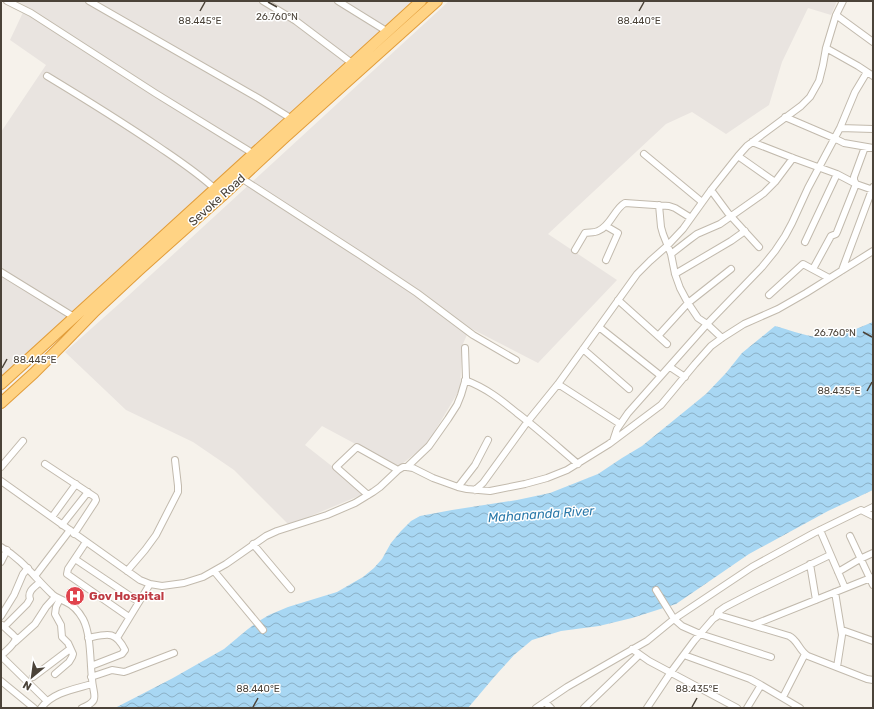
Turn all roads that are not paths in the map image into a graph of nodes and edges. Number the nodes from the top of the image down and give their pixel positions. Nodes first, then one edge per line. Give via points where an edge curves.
1 (8, 1) edge
2 (89, 1) edge
3 (263, 1) edge
4 (338, 1) edge
5 (421, 1) edge
6 (437, 1) edge
7 (842, 1) edge
8 (836, 15) junction
9 (388, 32) junction
10 (873, 42) edge
11 (826, 48) junction
12 (353, 64) junction
13 (867, 72) junction
14 (47, 76) dead end
15 (873, 76) edge
16 (785, 117) junction
17 (292, 119) junction
18 (840, 128) junction
19 (873, 129) edge
20 (834, 138) junction
21 (752, 142) junction
22 (865, 147) junction
23 (873, 148) edge
24 (254, 154) junction
25 (644, 154) dead end
26 (738, 156) junction
27 (793, 158) junction
28 (819, 168) junction
29 (837, 174) junction
30 (241, 178) junction
31 (775, 182) junction
32 (856, 184) junction
33 (215, 189) junction
34 (873, 189) edge
35 (711, 190) junction
36 (702, 202) junction
37 (659, 205) junction
38 (732, 216) junction
39 (691, 218) junction
40 (606, 226) junction
41 (745, 231) junction
42 (805, 242) dead end
43 (667, 246) junction
44 (759, 247) dead end
45 (575, 250) dead end
46 (873, 251) edge
47 (670, 254) junction
48 (606, 260) dead end
49 (731, 269) dead end
50 (813, 269) junction
51 (842, 270) junction
52 (1, 272) edge
53 (675, 274) junction
54 (829, 278) junction
55 (769, 295) dead end
56 (618, 300) junction
57 (688, 303) junction
58 (74, 317) junction
59 (707, 324) junction
60 (599, 327) junction
61 (658, 336) junction
62 (722, 338) junction
63 (667, 344) dead end
64 (465, 348) dead end
65 (582, 349) junction
66 (516, 360) dead end
67 (670, 367) junction
68 (662, 376) junction
69 (685, 377) junction
70 (466, 380) junction
71 (1, 384) edge
72 (558, 384) junction
73 (629, 389) dead end
74 (1, 403) edge
75 (528, 421) junction
76 (620, 424) junction
77 (488, 440) dead end
78 (23, 441) dead end
79 (613, 441) junction
80 (175, 460) dead end
81 (45, 464) dead end
82 (578, 464) junction
83 (1, 467) edge
84 (407, 467) junction
85 (398, 470) junction
86 (1, 481) edge
87 (76, 484) junction
88 (458, 487) junction
89 (475, 490) junction
90 (88, 492) junction
91 (368, 495) junction
92 (873, 507) edge
93 (864, 511) junction
94 (873, 516) edge
95 (52, 517) junction
96 (62, 525) junction
97 (820, 530) junction
98 (72, 532) junction
99 (850, 536) dead end
100 (86, 542) junction
101 (253, 544) junction
102 (4, 548) edge
103 (873, 553) edge
104 (830, 555) junction
105 (75, 559) junction
106 (860, 559) junction
107 (1, 562) edge
108 (810, 564) junction
109 (28, 568) junction
110 (127, 571) junction
111 (214, 571) junction
112 (838, 572) junction
113 (35, 576) junction
114 (871, 577) edge
115 (40, 582) junction
116 (150, 584) junction
117 (873, 585) edge
118 (845, 588) junction
119 (291, 589) dead end
120 (656, 590) dead end
121 (835, 592) junction
122 (57, 598) junction
123 (816, 600) junction
124 (139, 602) junction
125 (1, 616) edge
126 (129, 617) junction
127 (716, 617) junction
128 (674, 619) junction
129 (2, 625) edge
130 (753, 625) junction
131 (263, 630) dead end
132 (842, 630) junction
133 (700, 634) junction
134 (88, 638) junction
135 (117, 638) junction
136 (873, 641) edge
137 (15, 642) junction
138 (70, 649) junction
139 (632, 649) junction
140 (174, 653) dead end
141 (805, 654) junction
142 (639, 655) junction
143 (684, 655) junction
144 (1, 656) edge
145 (772, 657) dead end
146 (91, 666) junction
147 (837, 667) junction
148 (670, 672) junction
149 (55, 674) dead end
150 (33, 677) dead end
151 (92, 677) junction
152 (873, 680) edge
153 (1, 681) edge
154 (92, 684) junction
155 (761, 684) junction
156 (783, 697) junction
157 (47, 701) junction
158 (545, 702) junction
159 (34, 708) edge
160 (41, 708) edge
161 (82, 708) edge
162 (536, 708) edge
163 (551, 708) edge
164 (584, 708) edge
165 (646, 708) edge
166 (737, 708) edge
167 (747, 708) edge
168 (800, 708) edge

1 - 24 street
2 - 17 street
3 - 12 street
4 - 9 street
5 - 9 highway, Sevoke Road
6 - 30 highway, Sevoke Road
7 - 8 street
8 - 10 street
8 - 11 street
9 - 12 highway, Sevoke Road
11 - 13 street
11 - 16 street via 820,81 816,88 801,106
12 - 17 highway, Sevoke Road
13 - 15 street
13 - 18 street via 855,92
14 - 33 street via 131,128
16 - 20 street
16 - 21 street
17 - 24 highway, Sevoke Road
18 - 19 street
18 - 20 street
20 - 22 street via 846,144
20 - 28 street
21 - 26 street
21 - 27 street
22 - 23 street
22 - 32 street via 854,177
24 - 33 highway, Sevoke Road
25 - 36 street
26 - 31 street
26 - 35 street
27 - 28 street
27 - 31 street
28 - 29 street
28 - 59 street via 786,236 762,267
29 - 32 street
29 - 42 street
30 - 66 street via 360,255 473,335
30 - 74 highway, Sevoke Road via 95,311
31 - 38 street
32 - 34 street
32 - 50 street via 837,232 831,236
33 - 58 highway, Sevoke Road
34 - 51 street
35 - 36 street
35 - 38 street
36 - 39 street
37 - 39 street via 673,207
37 - 40 street via 624,203
37 - 43 street via 661,227
38 - 41 street
38 - 47 street via 697,234
39 - 43 street
40 - 45 street via 597,232 585,233
40 - 48 street via 618,233
41 - 44 street
41 - 53 street
43 - 47 street
43 - 56 street via 637,274
46 - 51 street
47 - 53 street
49 - 57 street
50 - 54 street
50 - 55 street via 802,264
51 - 54 street
52 - 58 street
53 - 57 street
54 - 62 street
56 - 60 street
56 - 61 street
57 - 59 street via 698,318
57 - 61 street
58 - 71 highway, Sevoke Road
59 - 62 street
59 - 67 street
60 - 65 street
60 - 68 street
61 - 63 street
62 - 69 street via 711,346
64 - 70 street
65 - 72 street
65 - 73 street
67 - 68 street
67 - 69 street
68 - 76 street
69 - 79 street via 661,405
70 - 75 street via 495,395
70 - 84 street via 448,419 429,446
72 - 75 street
72 - 76 street
75 - 82 street
75 - 89 street
76 - 79 street
77 - 88 street
78 - 83 street
79 - 82 street
80 - 110 street via 178,492 156,535
81 - 87 street
82 - 89 street via 547,478 525,484 490,491
84 - 85 street
84 - 88 street
85 - 91 street
85 - 91 street via 358,447 336,467
86 - 95 street
87 - 90 street
87 - 95 street
88 - 89 street
90 - 96 street
90 - 98 street via 96,500
91 - 101 street via 342,509 277,531
92 - 93 street
93 - 94 street
93 - 97 street via 861,510
95 - 96 street
96 - 98 street
97 - 104 street
97 - 128 street via 752,567
98 - 100 street
98 - 113 street
99 - 106 street
100 - 105 street
100 - 110 street
101 - 111 street
101 - 119 street
102 - 107 street
102 - 109 street
103 - 106 street
104 - 108 street
104 - 112 street
105 - 124 street
105 - 126 street via 67,574
106 - 112 street
106 - 114 street
108 - 123 street
108 - 127 street via 725,607
109 - 113 street
109 - 125 street via 20,578 14,595
110 - 116 street
111 - 116 street via 184,583 162,586
111 - 131 street
112 - 118 street
113 - 115 street
114 - 117 street
114 - 118 street
115 - 122 street
115 - 129 street via 29,592 30,599 27,604
116 - 124 street
118 - 121 street
120 - 128 street
121 - 123 street
121 - 132 street
122 - 134 street via 68,603 79,613
122 - 137 street via 46,607 35,624
122 - 138 street via 55,614 61,625 62,637
123 - 130 street
124 - 126 street
126 - 135 street
127 - 130 street via 719,615
127 - 133 street
128 - 133 street via 682,626
128 - 139 street
129 - 137 street via 16,638
130 - 141 street via 793,638
132 - 136 street
132 - 147 street
133 - 143 street
133 - 145 street
134 - 135 street via 110,634
134 - 146 street
135 - 146 street via 124,652
137 - 144 street
138 - 149 street via 71,660
138 - 150 street
139 - 142 street
139 - 158 street
140 - 151 street via 124,672 112,670
141 - 147 street
141 - 156 street
142 - 148 street
142 - 164 street
143 - 148 street
143 - 155 street
144 - 157 street
146 - 151 street
147 - 152 street
148 - 165 street
148 - 166 street
151 - 154 street
153 - 159 street
154 - 157 street via 62,693
154 - 161 street via 93,703
155 - 156 street
155 - 167 street
156 - 168 street
157 - 160 street
158 - 162 street
158 - 163 street

